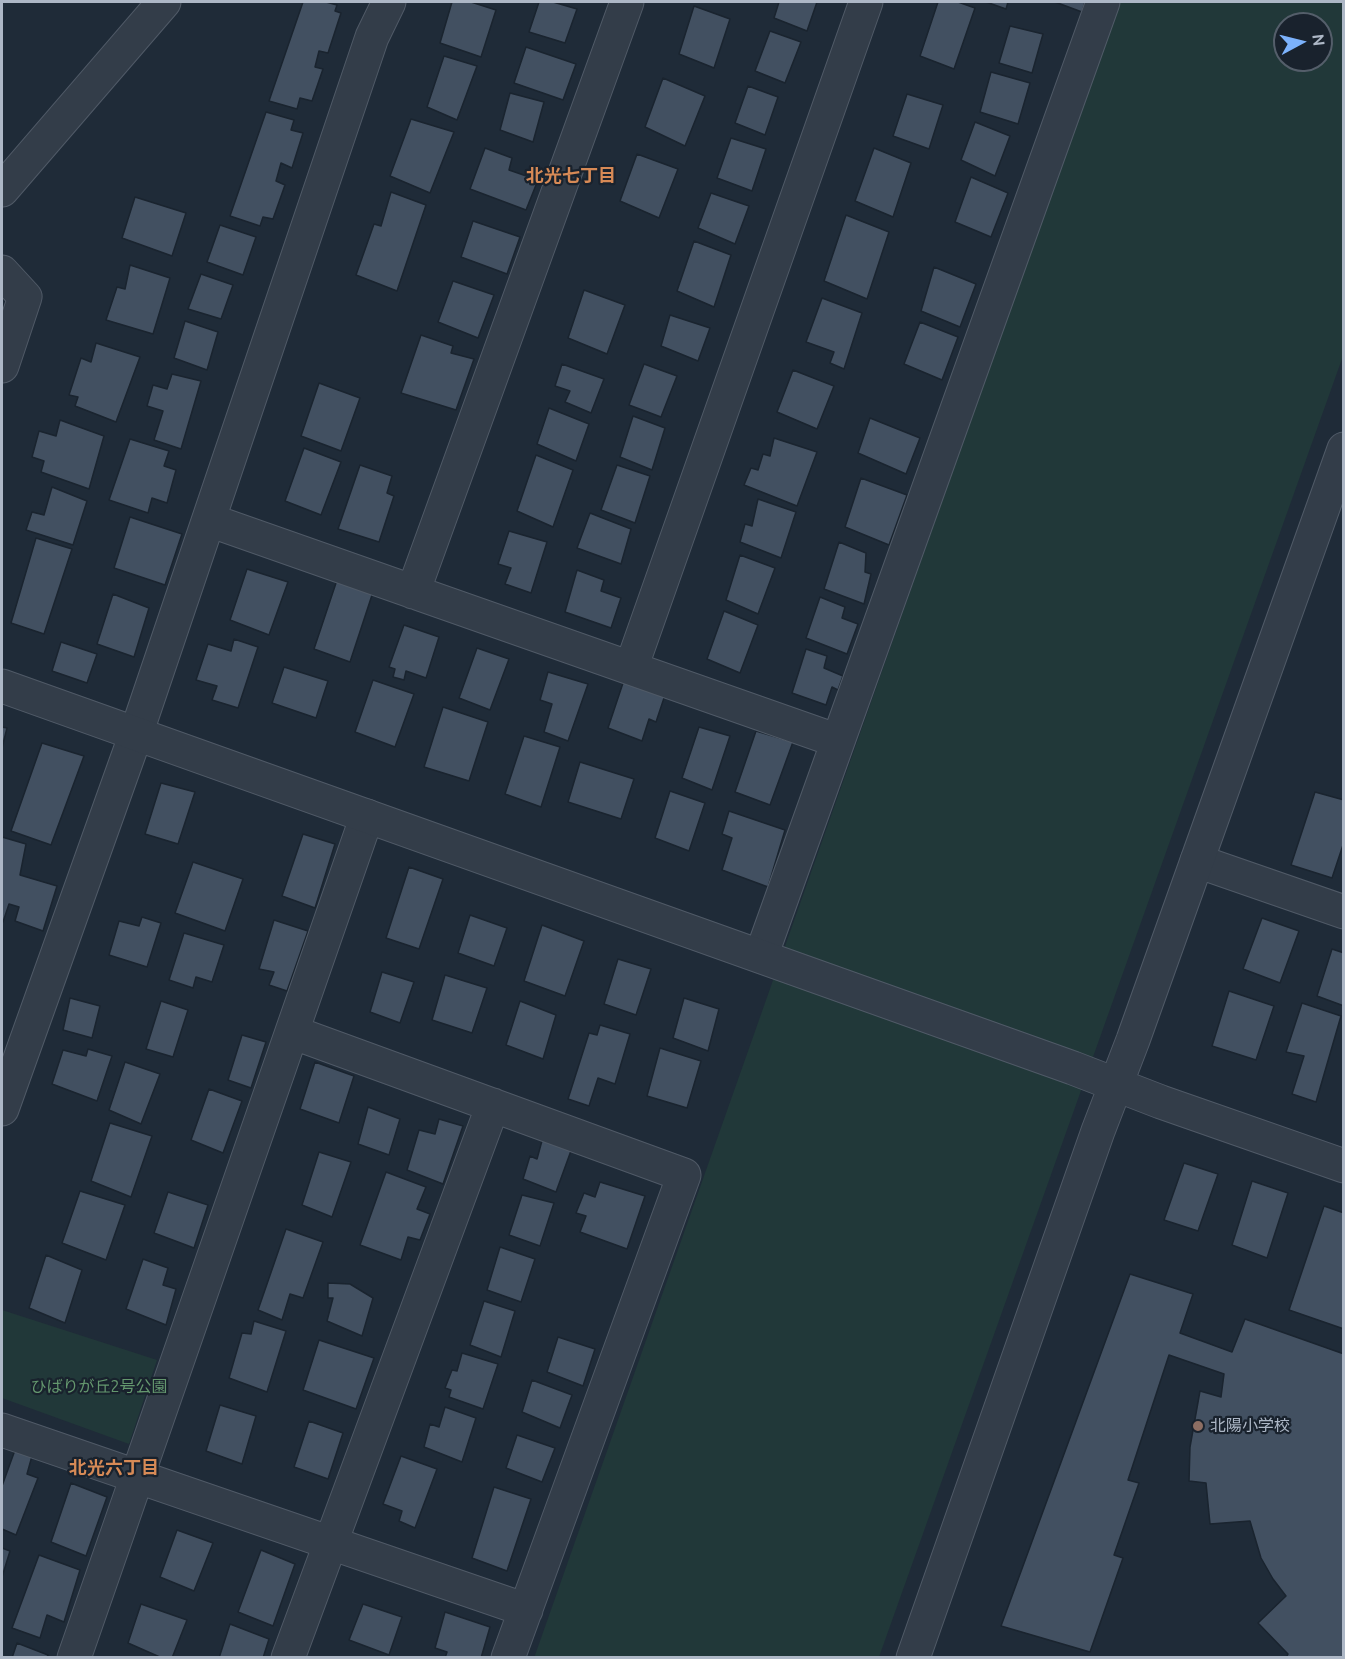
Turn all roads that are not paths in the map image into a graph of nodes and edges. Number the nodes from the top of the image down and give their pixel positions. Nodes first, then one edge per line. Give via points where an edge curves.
1 (164, 2) edge
2 (389, 2) edge
3 (627, 2) edge
4 (866, 2) edge
5 (1103, 2) edge
6 (2, 190) edge
7 (2, 272) edge
8 (2, 366) edge
9 (1344, 449) edge
10 (208, 520) junction
11 (413, 592) junction
12 (630, 668) junction
13 (2, 686) edge
14 (136, 734) junction
15 (838, 741) junction
16 (367, 816) junction
17 (1197, 861) junction
18 (1344, 912) edge
19 (760, 956) junction
20 (292, 1032) junction
21 (1116, 1085) junction
22 (493, 1106) junction
23 (2, 1109) edge
24 (1344, 1166) edge
25 (2, 1430) edge
26 (137, 1477) junction
27 (330, 1543) junction
28 (526, 1610) junction
29 (74, 1658) edge
30 (288, 1658) edge
31 (508, 1658) edge
32 (912, 1658) edge

1 - 6 street
2 - 10 street via 372,37
3 - 11 street
4 - 12 street
5 - 15 street
7 - 8 street via 25,297
9 - 17 street
10 - 11 street
10 - 14 street
11 - 12 street
12 - 15 street
13 - 14 street
14 - 16 street
14 - 23 street
15 - 19 street
16 - 19 street
16 - 20 street
17 - 18 street
17 - 21 street
19 - 21 street
20 - 22 street
20 - 26 street
21 - 24 street
21 - 32 street
22 - 27 street
22 - 28 street via 684,1175
25 - 26 street
26 - 27 street
26 - 29 street
27 - 28 street
27 - 30 street
28 - 31 street

